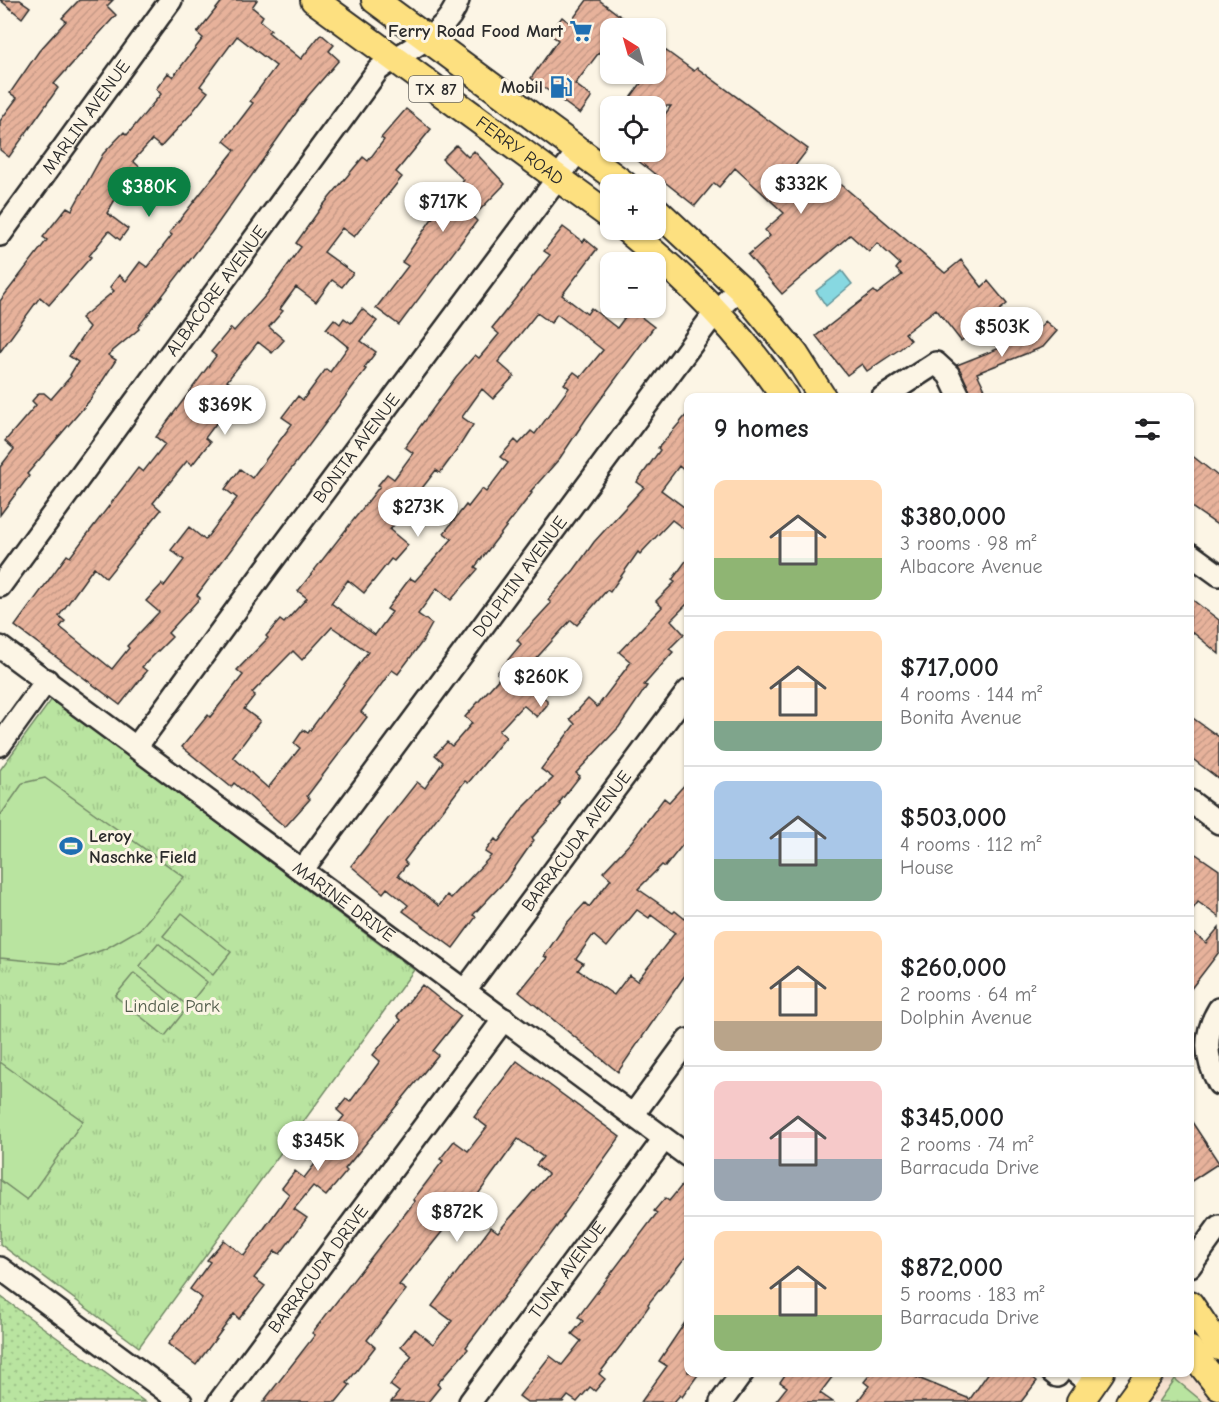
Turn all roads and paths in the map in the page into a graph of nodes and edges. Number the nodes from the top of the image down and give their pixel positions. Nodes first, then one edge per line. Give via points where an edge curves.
1 (171, 0) edge
2 (314, 0) edge
3 (375, 0) edge
4 (458, 0) edge
5 (428, 39) junction
6 (394, 58) junction
7 (578, 151) junction
8 (610, 174) edge
9 (558, 178) junction
10 (600, 209) edge
11 (666, 219) edge
12 (0, 234) edge
13 (639, 240) edge
14 (740, 288) junction
15 (717, 310) junction
16 (782, 393) edge
17 (820, 393) edge
18 (890, 393) edge
19 (958, 393) edge
20 (1194, 557) edge
21 (1219, 575) edge
22 (0, 586) edge
23 (0, 647) edge
24 (47, 680) junction
25 (684, 696) edge
26 (0, 746) edge
27 (137, 746) junction
28 (1194, 804) edge
29 (1219, 823) edge
30 (303, 869) junction
31 (465, 990) junction
32 (1219, 1009) edge
33 (504, 1019) junction
34 (684, 1045) edge
35 (1219, 1084) edge
36 (633, 1115) junction
37 (664, 1139) junction
38 (684, 1153) edge
39 (1219, 1226) edge
40 (1194, 1260) edge
41 (0, 1268) edge
42 (1194, 1310) edge
43 (1219, 1347) edge
44 (1194, 1355) edge
45 (739, 1377) edge
46 (1147, 1377) edge
47 (1219, 1387) edge
48 (181, 1402) edge
49 (219, 1402) edge
50 (470, 1402) edge
51 (721, 1402) edge
52 (1129, 1402) edge

1 - 12 street, MARLIN AVENUE
2 - 6 main road, FERRY ROAD / TX 87
3 - 5 main road, FERRY ROAD / TX 87
4 - 5 street, ALBACORE AVENUE via 456,8
5 - 6 street, ALBACORE AVENUE
5 - 7 main road, FERRY ROAD / TX 87
6 - 9 main road, FERRY ROAD / TX 87
6 - 22 street, ALBACORE AVENUE via 378,70
7 - 8 main road, FERRY ROAD / TX 87
7 - 9 street, BONITA AVENUE
9 - 10 main road, FERRY ROAD / TX 87
9 - 27 street, BONITA AVENUE
11 - 14 main road
13 - 15 main road
14 - 15 street, DOLPHIN AVENUE
14 - 17 main road via 795,354
15 - 16 main road
15 - 30 street, DOLPHIN AVENUE
18 - 19 street via 936,363 950,375
20 - 21 street
23 - 24 street, MARINE DRIVE
24 - 26 street
24 - 27 street, MARINE DRIVE
25 - 31 street, BARRACUDA AVENUE
27 - 30 street, MARINE DRIVE
28 - 29 street
30 - 31 street, MARINE DRIVE
31 - 33 street, MARINE DRIVE
32 - 35 street via 1208,1032 1208,1059
33 - 36 street, MARINE DRIVE
33 - 49 street, BARRACUDA DRIVE
34 - 36 street
36 - 37 street, MARINE DRIVE
37 - 38 street, MARINE DRIVE
37 - 50 street, TUNA AVENUE
39 - 40 street
41 - 48 street
42 - 43 main road
44 - 47 main road
45 - 51 street
46 - 52 main road

